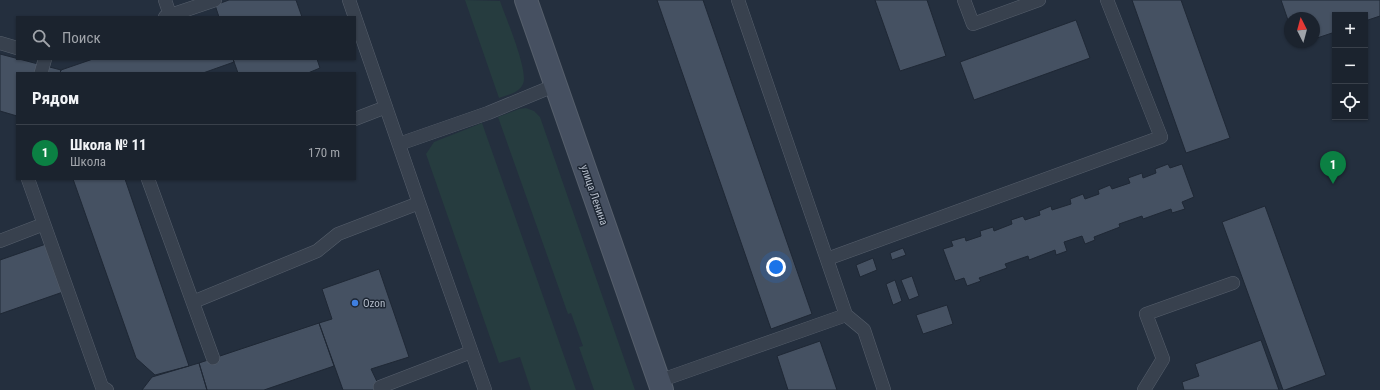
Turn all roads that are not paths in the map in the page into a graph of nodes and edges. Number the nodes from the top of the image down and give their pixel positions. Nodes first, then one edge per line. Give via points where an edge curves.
1 (166, 0) edge
2 (215, 0) edge
3 (350, 0) edge
4 (526, 0) edge
5 (738, 0) edge
6 (964, 0) edge
7 (1039, 0) edge
8 (1106, 0) edge
9 (168, 16) edge
10 (355, 16) edge
11 (356, 18) edge
12 (0, 43) edge
13 (16, 48) edge
14 (45, 60) edge
15 (41, 72) edge
16 (556, 85) junction
17 (386, 107) junction
18 (356, 119) edge
19 (399, 144) junction
20 (28, 180) edge
21 (148, 180) edge
22 (418, 203) junction
23 (44, 224) junction
24 (0, 241) edge
25 (827, 259) junction
26 (1233, 283) dead end
27 (193, 302) junction
28 (846, 315) junction
29 (471, 352) junction
30 (213, 358) dead end
31 (660, 386) edge
32 (380, 387) dead end
33 (103, 389) edge
34 (485, 390) edge
35 (884, 390) edge
36 (1144, 390) edge

1 - 9 lane
2 - 9 lane
3 - 10 lane
4 - 16 main road, улица Ленина
5 - 25 lane
6 - 7 lane via 973,24
8 - 25 lane via 1161,137
11 - 17 lane
12 - 13 lane
14 - 15 lane
16 - 19 lane via 488,113
16 - 31 main road, улица Ленина
17 - 18 lane
17 - 19 lane
19 - 22 lane
20 - 23 lane
21 - 27 lane
22 - 27 lane via 338,234 317,251
22 - 29 lane
23 - 24 lane
23 - 33 lane
25 - 28 lane
26 - 36 lane via 1146,314 1163,359
27 - 30 lane
28 - 31 lane
28 - 35 lane via 864,330
29 - 32 lane
29 - 34 lane

